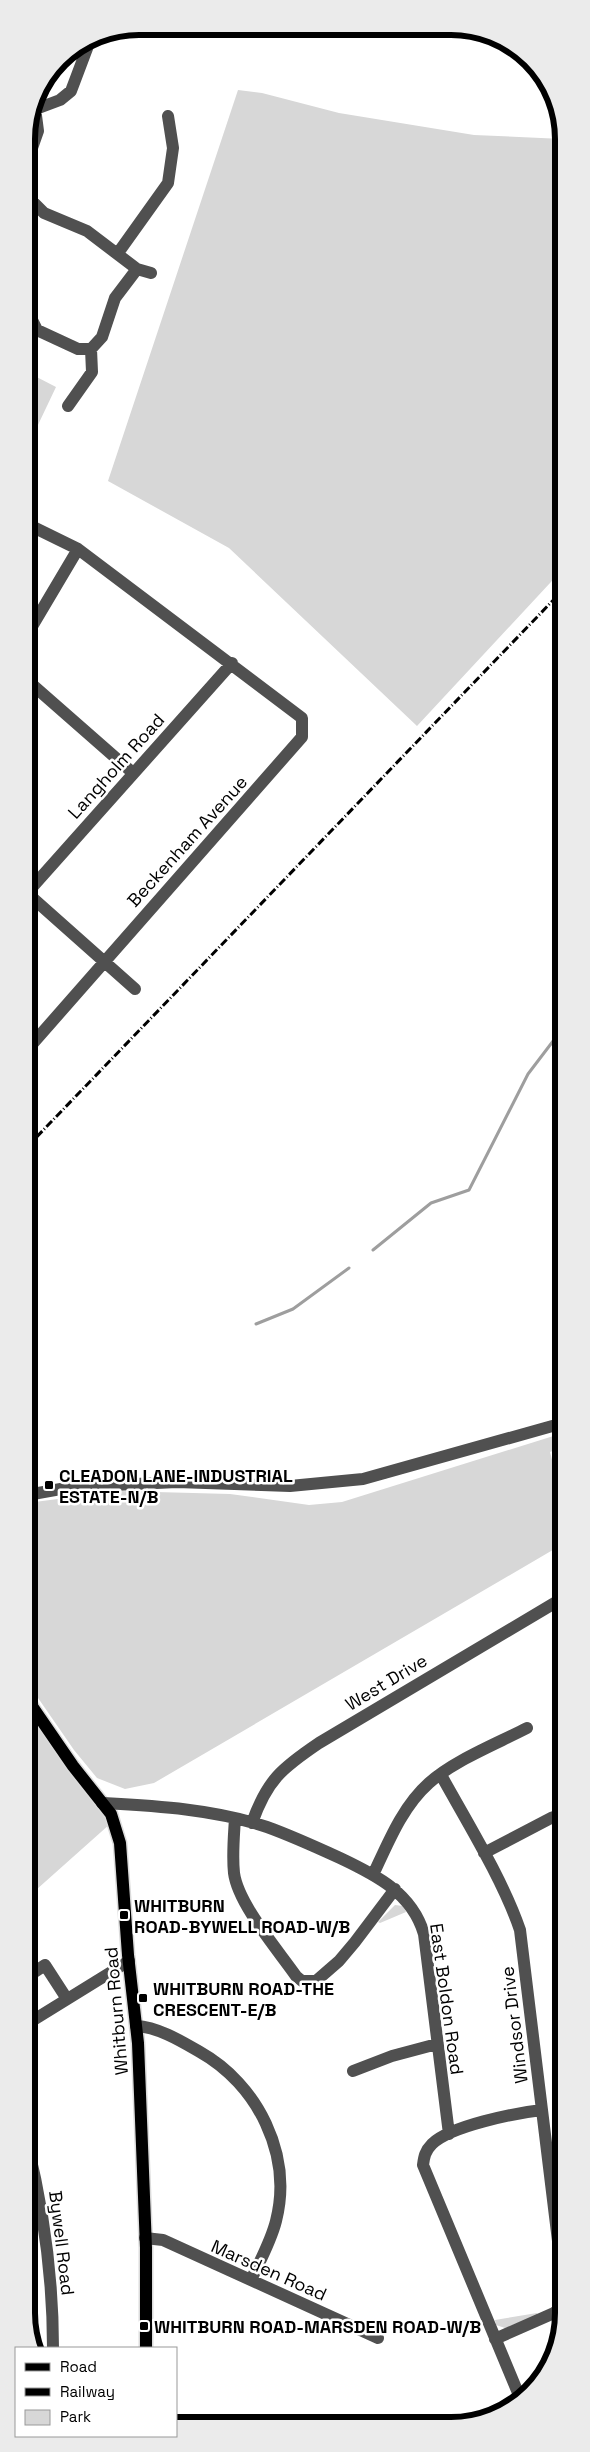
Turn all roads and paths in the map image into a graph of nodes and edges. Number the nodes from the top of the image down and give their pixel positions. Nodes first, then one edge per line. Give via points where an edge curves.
1 (87, 49) edge
2 (42, 103) edge
3 (168, 116) dead end
4 (37, 121) edge
5 (35, 140) edge
6 (35, 204) edge
7 (118, 253) junction
8 (137, 269) junction
9 (151, 273) dead end
10 (35, 326) edge
11 (91, 349) junction
12 (68, 406) dead end
13 (35, 528) edge
14 (78, 549) junction
15 (35, 622) edge
16 (232, 663) junction
17 (35, 687) edge
18 (133, 773) junction
19 (35, 884) edge
20 (35, 900) edge
21 (104, 961) junction
22 (135, 989) dead end
23 (35, 1041) edge
24 (555, 1425) edge
25 (35, 1494) edge
26 (555, 1603) edge
27 (35, 1711) edge
28 (526, 1728) dead end
29 (441, 1775) junction
30 (102, 1803) junction
31 (555, 1817) edge
32 (235, 1818) junction
33 (252, 1823) junction
34 (484, 1853) junction
35 (373, 1875) junction
36 (395, 1889) junction
37 (129, 1961) junction
38 (35, 1972) edge
39 (67, 1999) junction
40 (35, 2019) edge
41 (136, 2026) junction
42 (437, 2044) junction
43 (354, 2071) dead end
44 (542, 2110) junction
45 (449, 2134) junction
46 (35, 2175) edge
47 (555, 2193) edge
48 (145, 2238) junction
49 (251, 2280) junction
50 (555, 2312) edge
51 (378, 2338) dead end
52 (495, 2339) junction
53 (53, 2347) edge
54 (146, 2347) edge
55 (518, 2393) edge

1 - 2 street via 71,91 60,100
3 - 7 street via 173,148 168,183
4 - 5 street
6 - 7 street via 44,213 87,231
7 - 8 street
8 - 9 street
8 - 11 street via 116,298 102,337
10 - 11 street via 37,330 78,349
11 - 12 street via 92,372
13 - 14 street
14 - 15 street
14 - 16 street
16 - 18 street, Langholm Road
16 - 21 street, Beckenham Avenue via 302,718 302,737
17 - 18 street
18 - 19 street, Langholm Road
20 - 21 street
21 - 22 street
21 - 23 street, Beckenham Avenue
24 - 25 street via 363,1479 290,1486 177,1482 72,1487
26 - 33 street, West Drive via 297,1757 266,1790
27 - 30 main road, Whitburn Road
28 - 29 street
29 - 34 street, Windsor Drive
29 - 35 street via 429,1783 397,1825
30 - 32 street, East Boldon Road via 182,1808
30 - 37 main road, Whitburn Road via 111,1814 120,1843
31 - 34 street
32 - 33 street, East Boldon Road
32 - 36 street via 233,1855 238,1888 302,1981 316,1981 339,1961
33 - 35 street, East Boldon Road via 299,1839
34 - 44 street, Windsor Drive via 520,1930
35 - 36 street, East Boldon Road
36 - 42 street, East Boldon Road via 420,1921 424,1934
37 - 39 street
37 - 41 main road, Whitburn Road
38 - 39 street via 45,1965
39 - 40 street
41 - 48 main road, Whitburn Road
41 - 49 street via 154,2029 213,2059 248,2091 268,2130 278,2165 277,2220
42 - 43 street via 392,2056
42 - 45 street, East Boldon Road
44 - 45 street via 502,2116
44 - 47 street, Windsor Drive
45 - 52 street via 432,2143 423,2165
46 - 53 street, Bywell Road via 50,2265
48 - 49 street, Marsden Road via 163,2240
48 - 54 main road, Whitburn Road
49 - 51 street, Marsden Road
50 - 52 street
52 - 55 street

